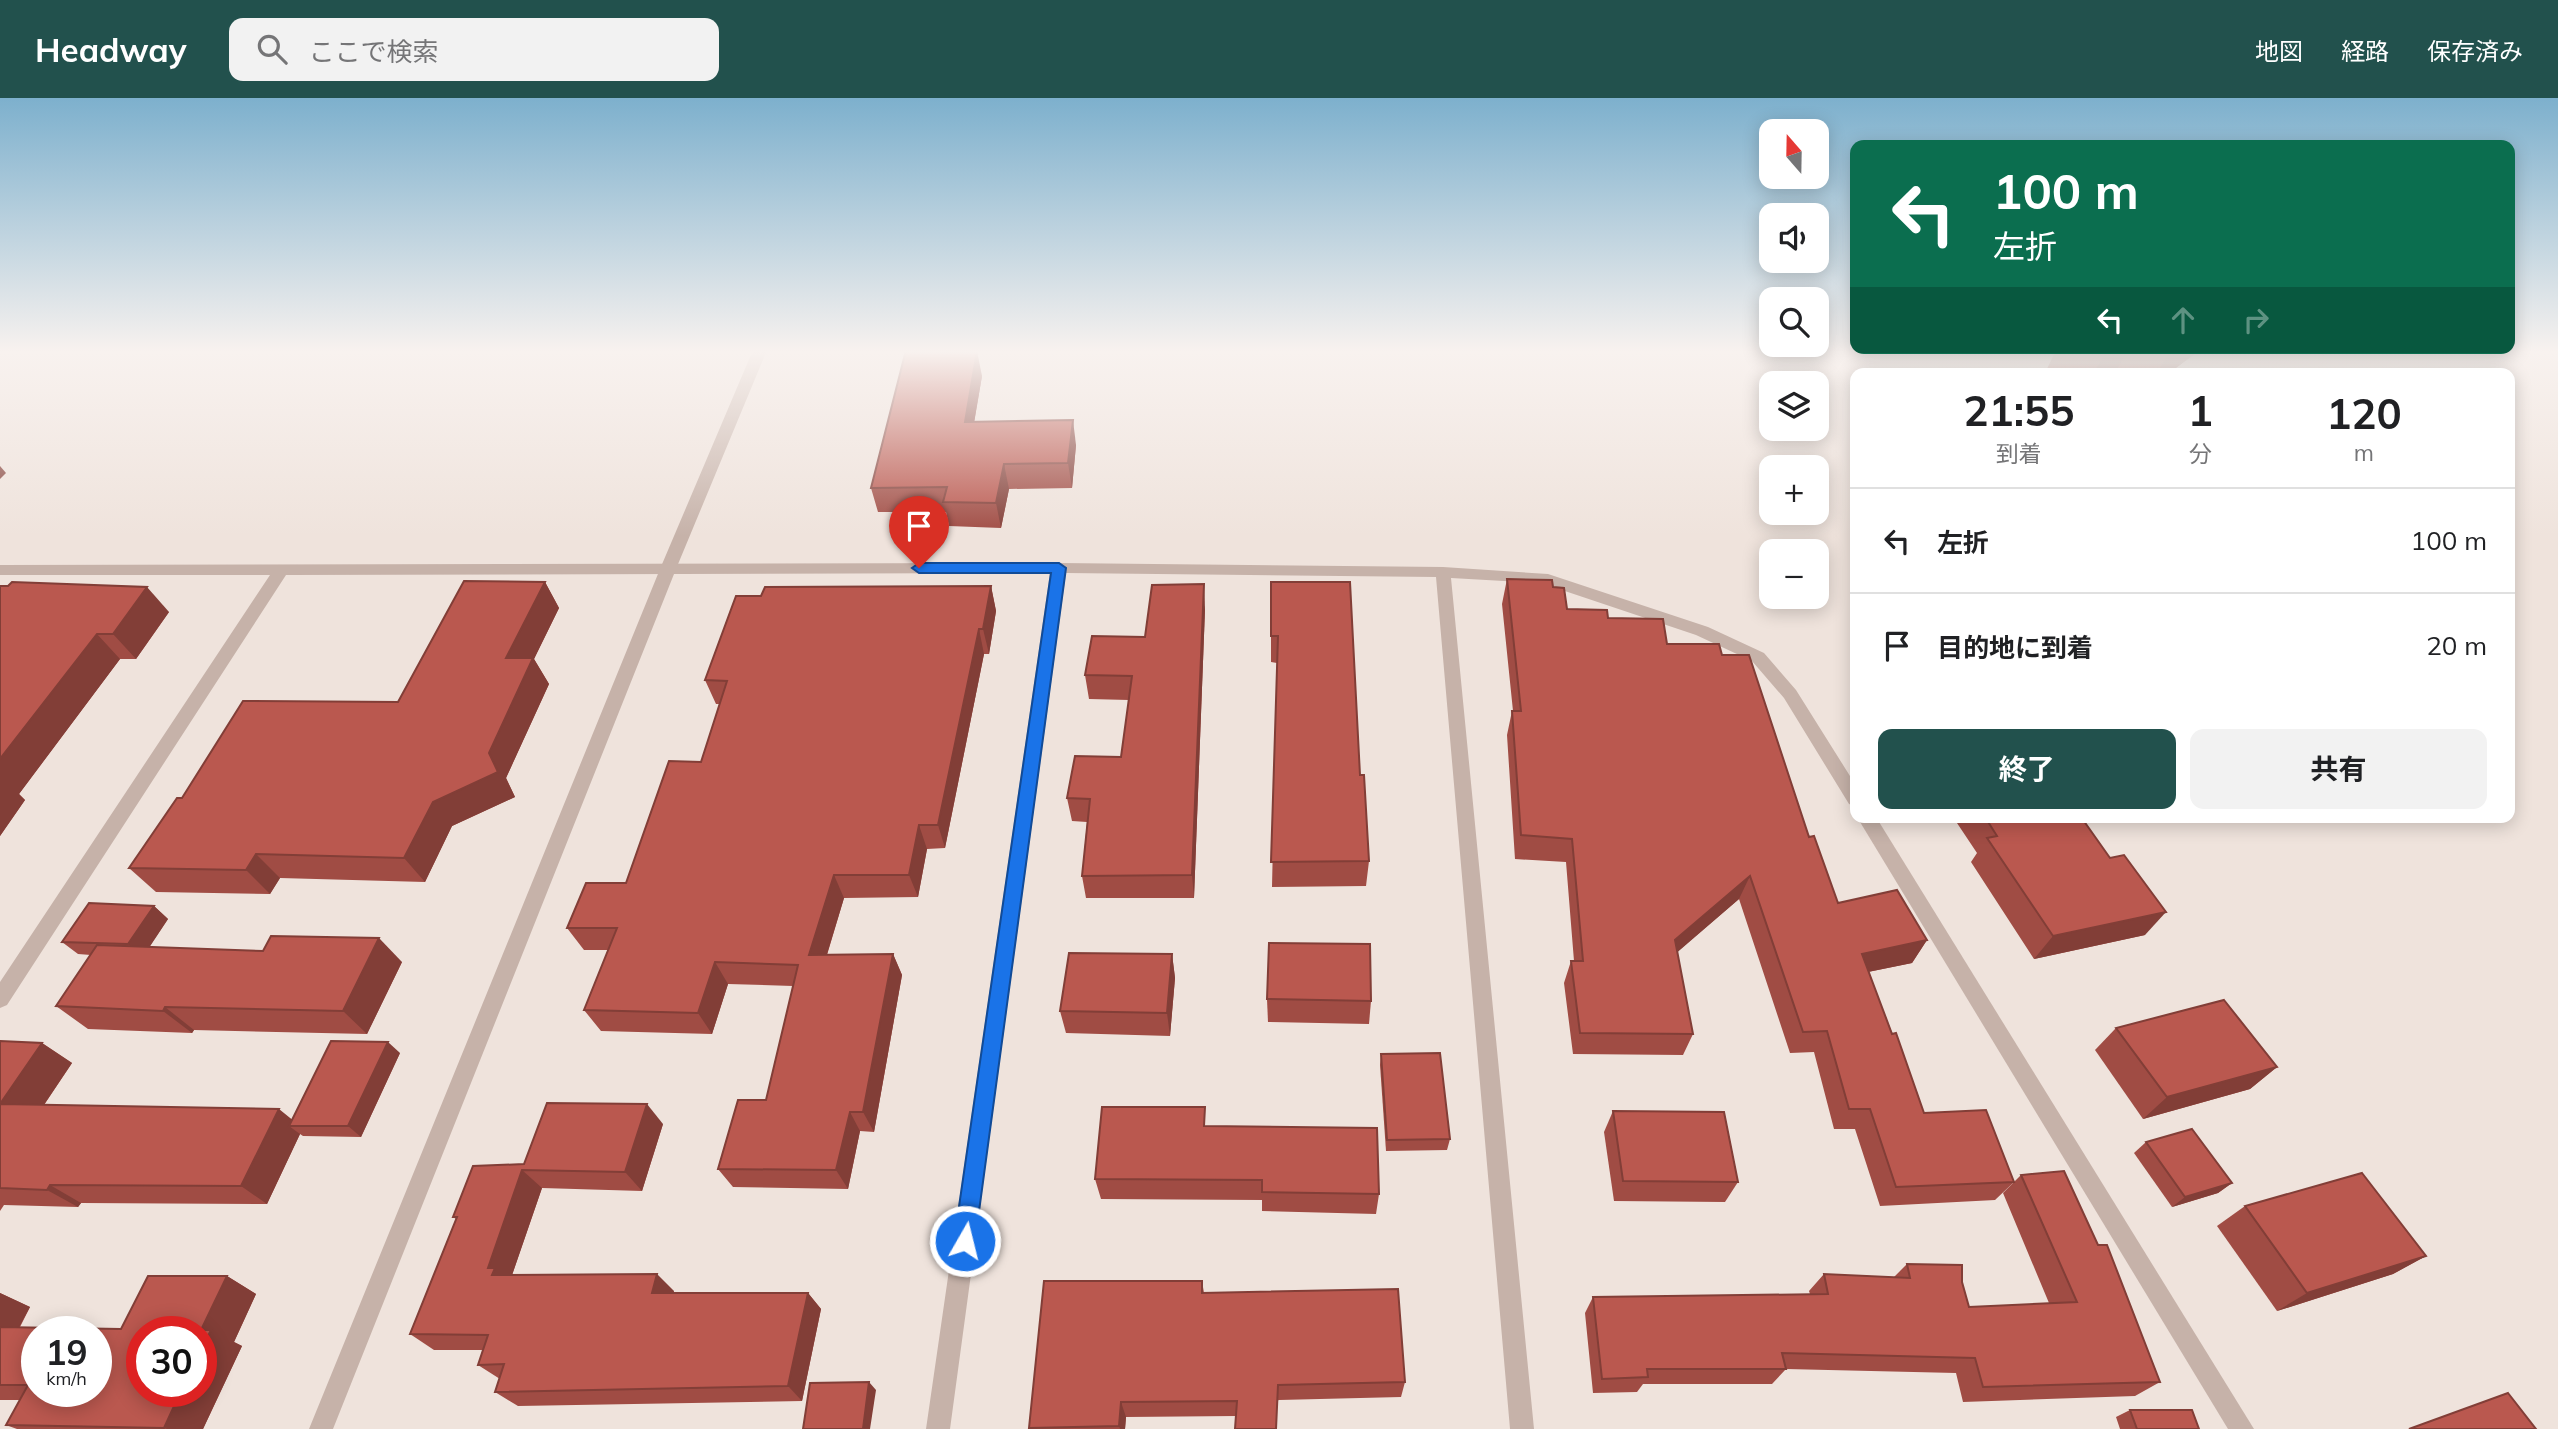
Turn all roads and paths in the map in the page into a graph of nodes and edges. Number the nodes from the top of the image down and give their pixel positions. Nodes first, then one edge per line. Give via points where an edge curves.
1 (734, 412) edge
2 (1059, 568) junction
3 (282, 569) junction
4 (668, 569) junction
5 (0, 570) edge
6 (1443, 572) junction
7 (1850, 791) edge
8 (1870, 823) edge
9 (0, 999) edge
10 (321, 1429) edge
11 (938, 1429) edge
12 (1522, 1429) edge
13 (2242, 1429) edge

1 - 4 street
2 - 4 street
2 - 6 street
2 - 11 street
3 - 4 street
3 - 5 street
3 - 9 street
4 - 10 street
6 - 7 street via 1542,578 1702,631 1758,657 1790,694
6 - 12 street
8 - 13 street

